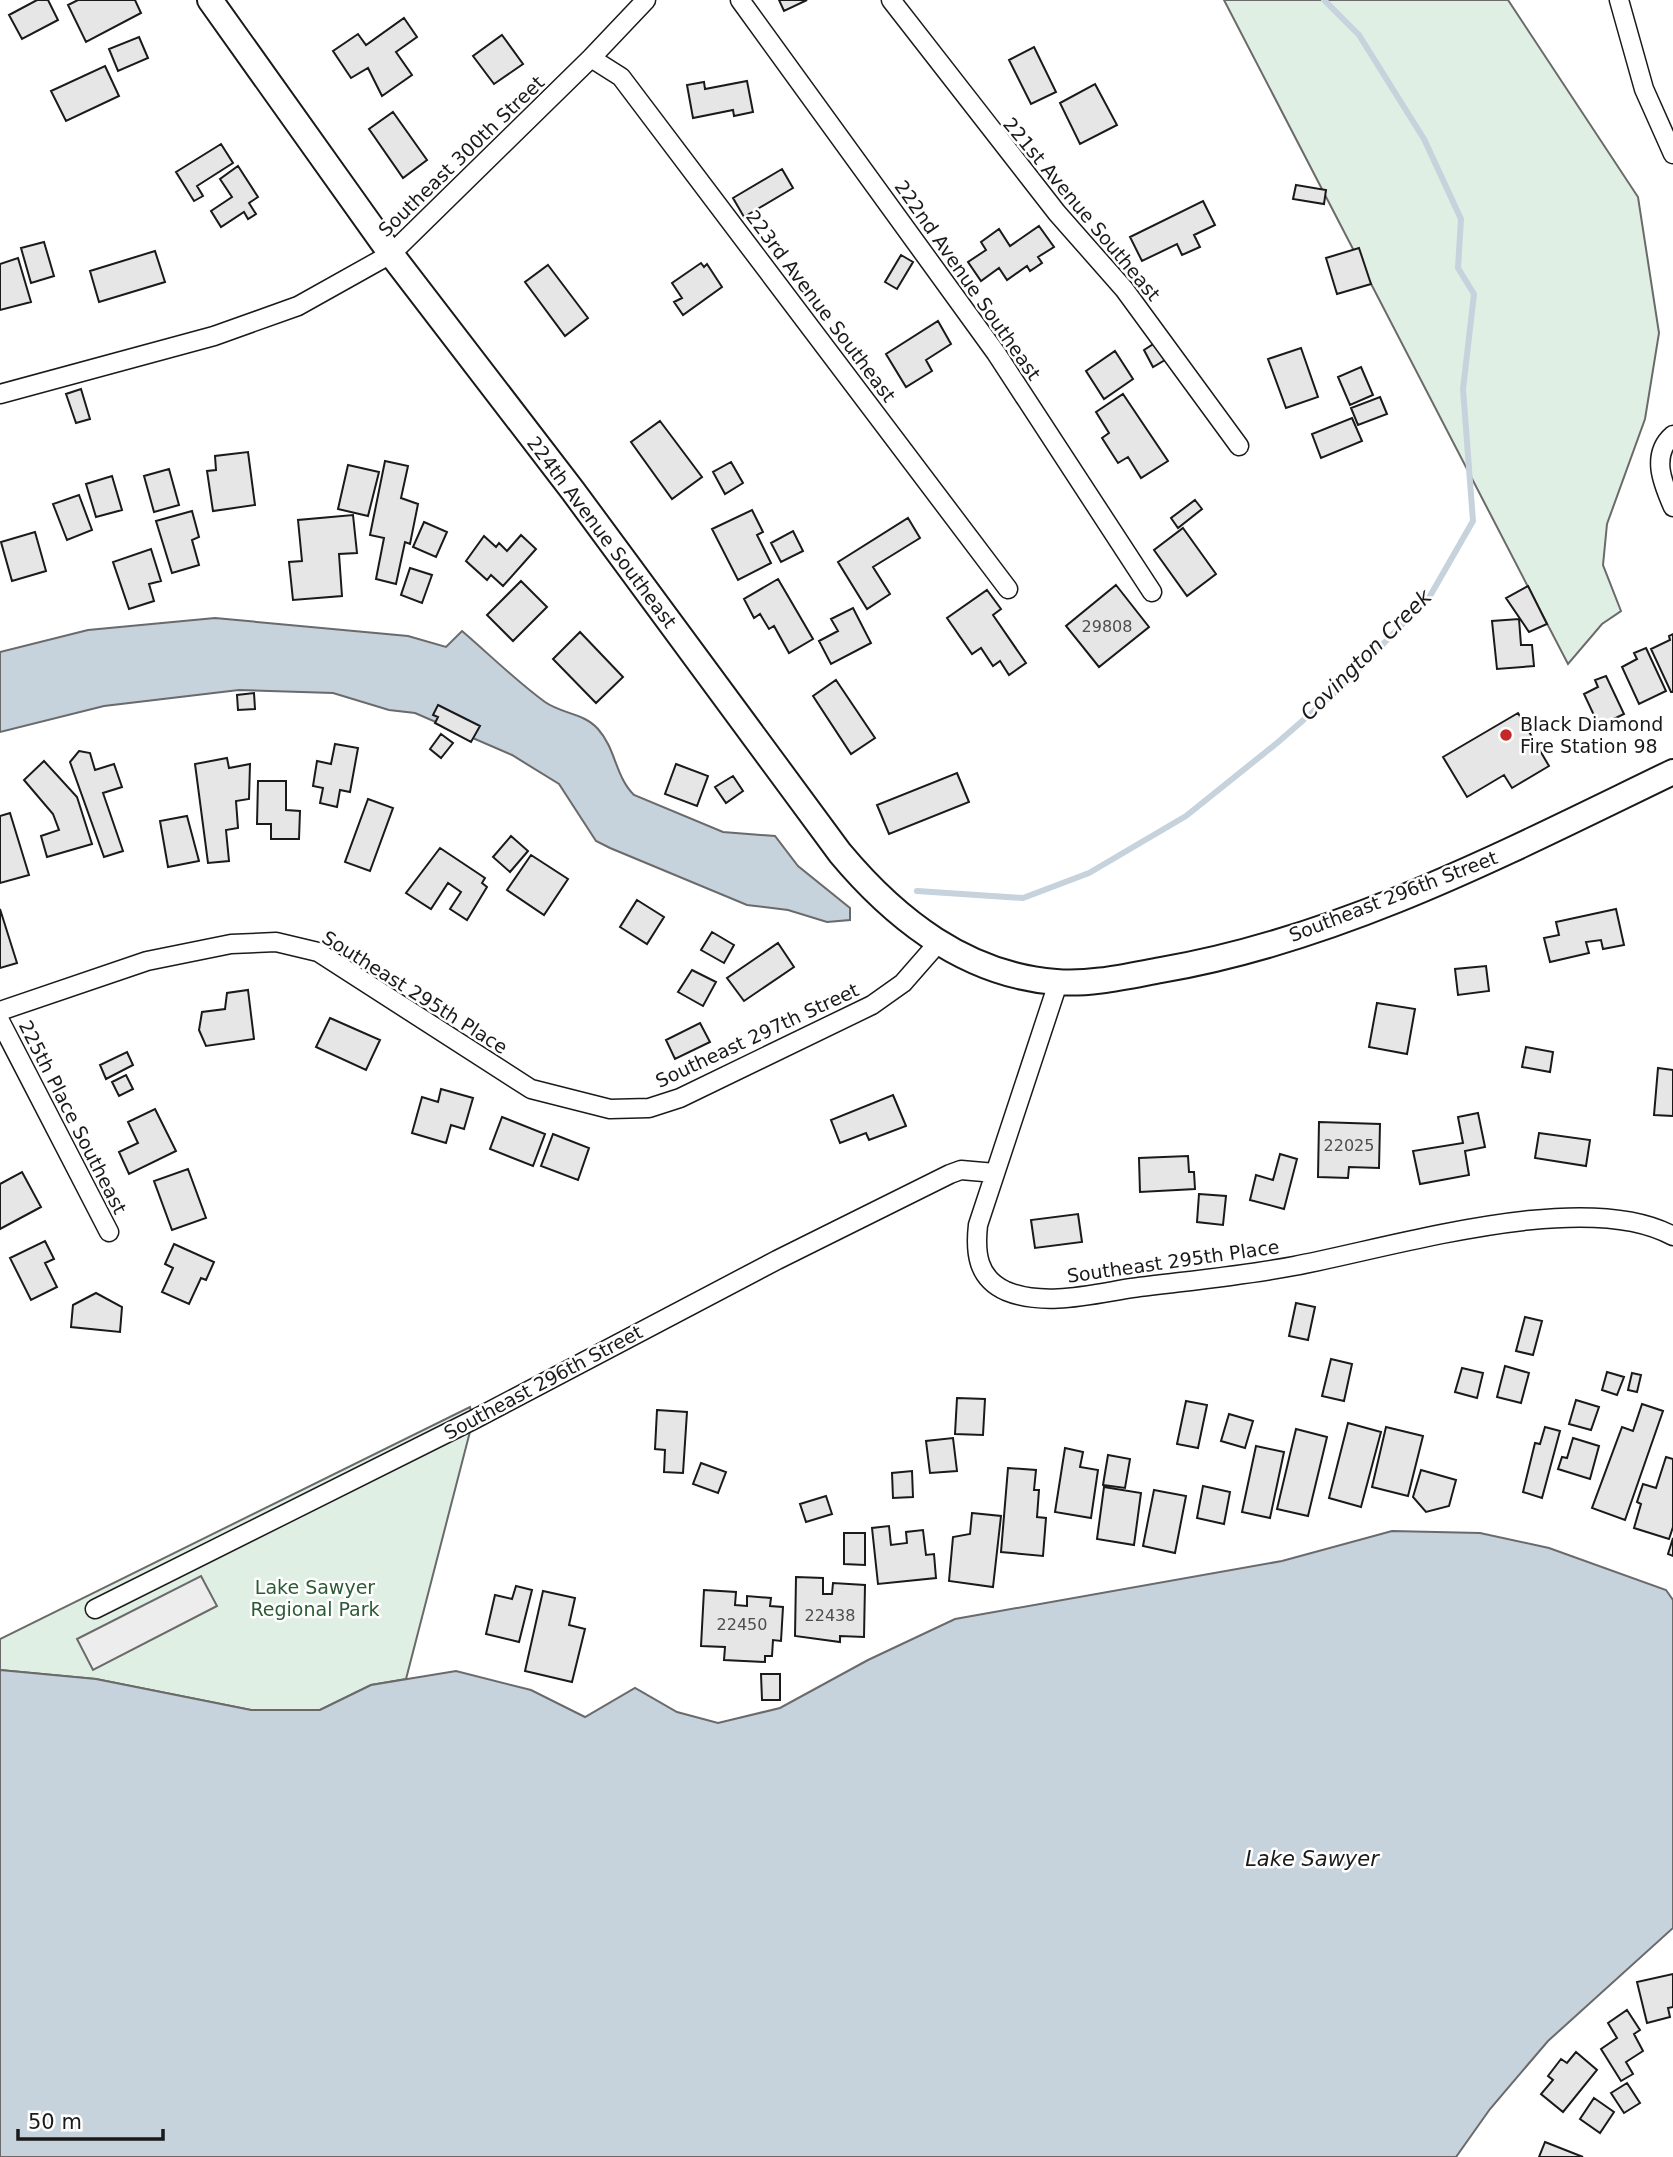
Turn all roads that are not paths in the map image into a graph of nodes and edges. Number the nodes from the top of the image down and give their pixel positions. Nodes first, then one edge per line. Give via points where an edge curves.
1 (210, 0) edge
2 (646, 0) edge
3 (740, 0) edge
4 (891, 0) edge
5 (1619, 0) edge
6 (591, 58) junction
7 (1673, 154) edge
8 (391, 254) junction
9 (0, 394) edge
10 (1673, 435) edge
11 (1239, 446) dead end
12 (1673, 507) edge
13 (1008, 589) dead end
14 (1152, 592) dead end
15 (1673, 772) edge
16 (937, 943) junction
17 (1058, 983) junction
18 (0, 1011) edge
19 (0, 1021) edge
20 (531, 1089) joint
21 (995, 1173) junction
22 (109, 1232) dead end
23 (1673, 1236) edge
24 (95, 1609) dead end

1 - 8 street, 224th Avenue Southeast
2 - 6 street, Southeast 300th Street
3 - 14 street, 222nd Avenue Southeast via 996,353
4 - 11 street, 221st Avenue Southeast via 1056,214 1125,289
5 - 7 street via 1643,89
6 - 8 street, Southeast 300th Street
6 - 13 street, 223rd Avenue Southeast via 621,78
8 - 9 street, Southeast 300th Street via 298,306 214,336
8 - 16 street, 224th Avenue Southeast via 840,853 884,900
10 - 12 street via 1661,452 1660,472
15 - 17 street, Southeast 296th Street via 1433,884 1317,930 1200,964
16 - 17 street, 224th Avenue Southeast via 992,968
16 - 20 street, Southeast 297th Street via 903,983 872,1005 680,1098 649,1108 610,1109
17 - 21 street, Southeast 295th Place
18 - 20 street, Southeast 295th Place via 147,961 232,944 276,942 318,952
19 - 22 street, 225th Place Southeast
21 - 23 street, Southeast 295th Place via 978,1225 977,1259 990,1280 1006,1291 1031,1297 1070,1297 1290,1267 1506,1222 1591,1218 1648,1226
21 - 24 street, Southeast 296th Street via 961,1170 950,1174

